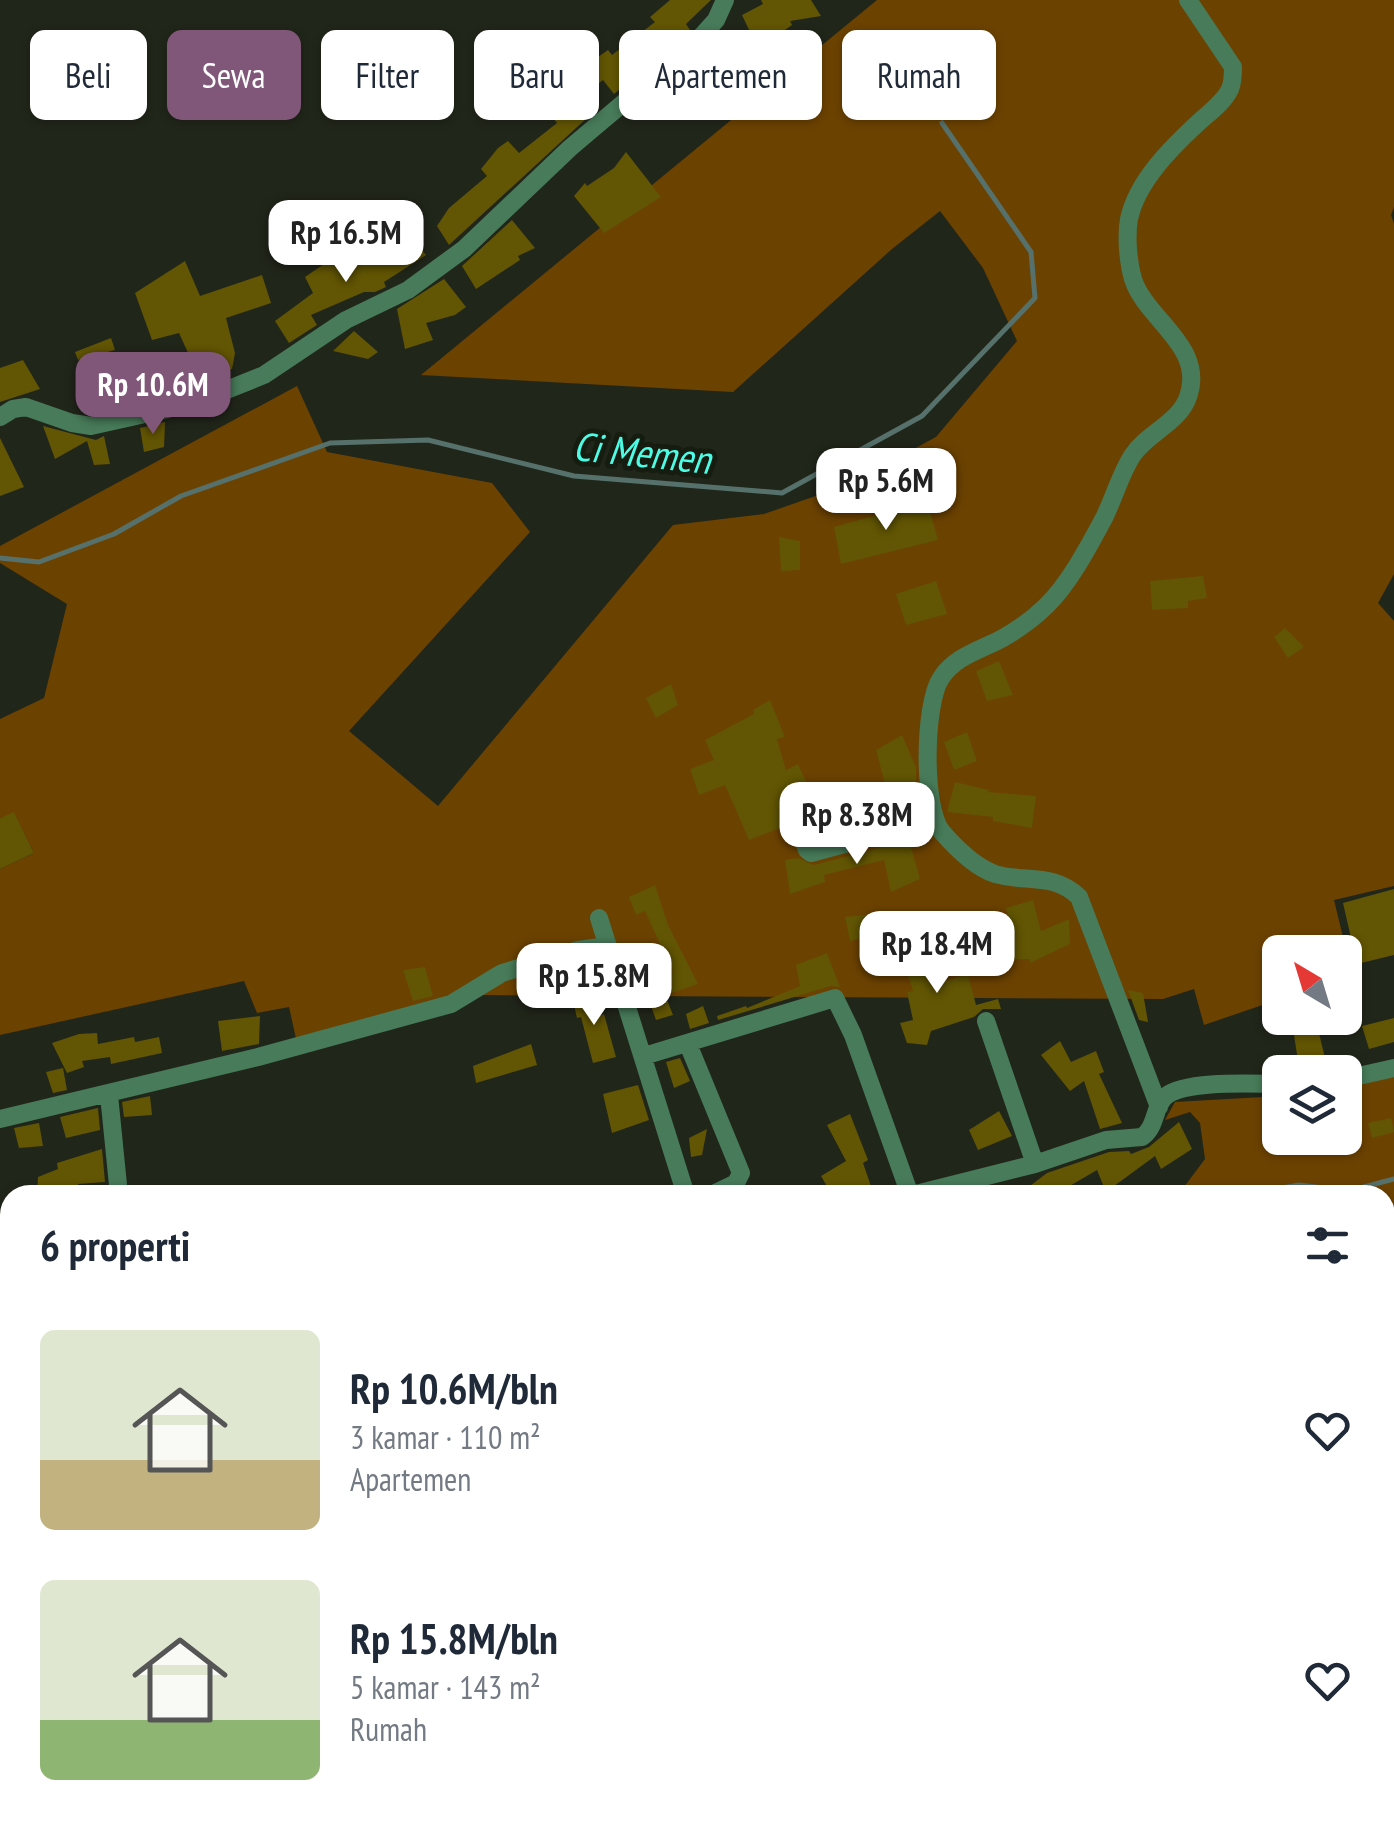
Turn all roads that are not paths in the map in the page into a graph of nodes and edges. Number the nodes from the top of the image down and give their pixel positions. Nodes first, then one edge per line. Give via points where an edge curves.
1 (725, 0) edge
2 (1188, 0) edge
3 (0, 418) edge
4 (876, 805) dead end
5 (934, 820) junction
6 (598, 918) dead end
7 (607, 946) junction
8 (986, 1021) dead end
9 (688, 1044) junction
10 (644, 1056) junction
11 (1394, 1068) edge
12 (1362, 1075) edge
13 (1262, 1085) edge
14 (109, 1095) junction
15 (1159, 1107) junction
16 (0, 1119) edge
17 (1034, 1164) junction
18 (118, 1185) edge
19 (683, 1185) edge
20 (734, 1185) edge
21 (907, 1185) edge
22 (951, 1185) edge

1 - 3 street via 699,39 464,249 264,375 194,404 91,426 26,407
2 - 5 street via 1232,67 1233,79 1219,104 1145,184 1128,238 1133,280 1179,342 1191,386 1186,402 1131,457 1104,518 1047,605 942,675 930,724
4 - 5 street via 806,823 807,850
5 - 15 street via 990,872 1046,878 1079,897
6 - 7 street
7 - 10 street
7 - 14 street via 502,972 451,1004
8 - 17 street
9 - 10 street
9 - 20 street via 740,1173
9 - 21 street via 836,999
10 - 19 street
11 - 12 street
13 - 15 street via 1184,1089
14 - 16 street
14 - 18 street
15 - 17 street via 1142,1137 1106,1140
17 - 22 street

